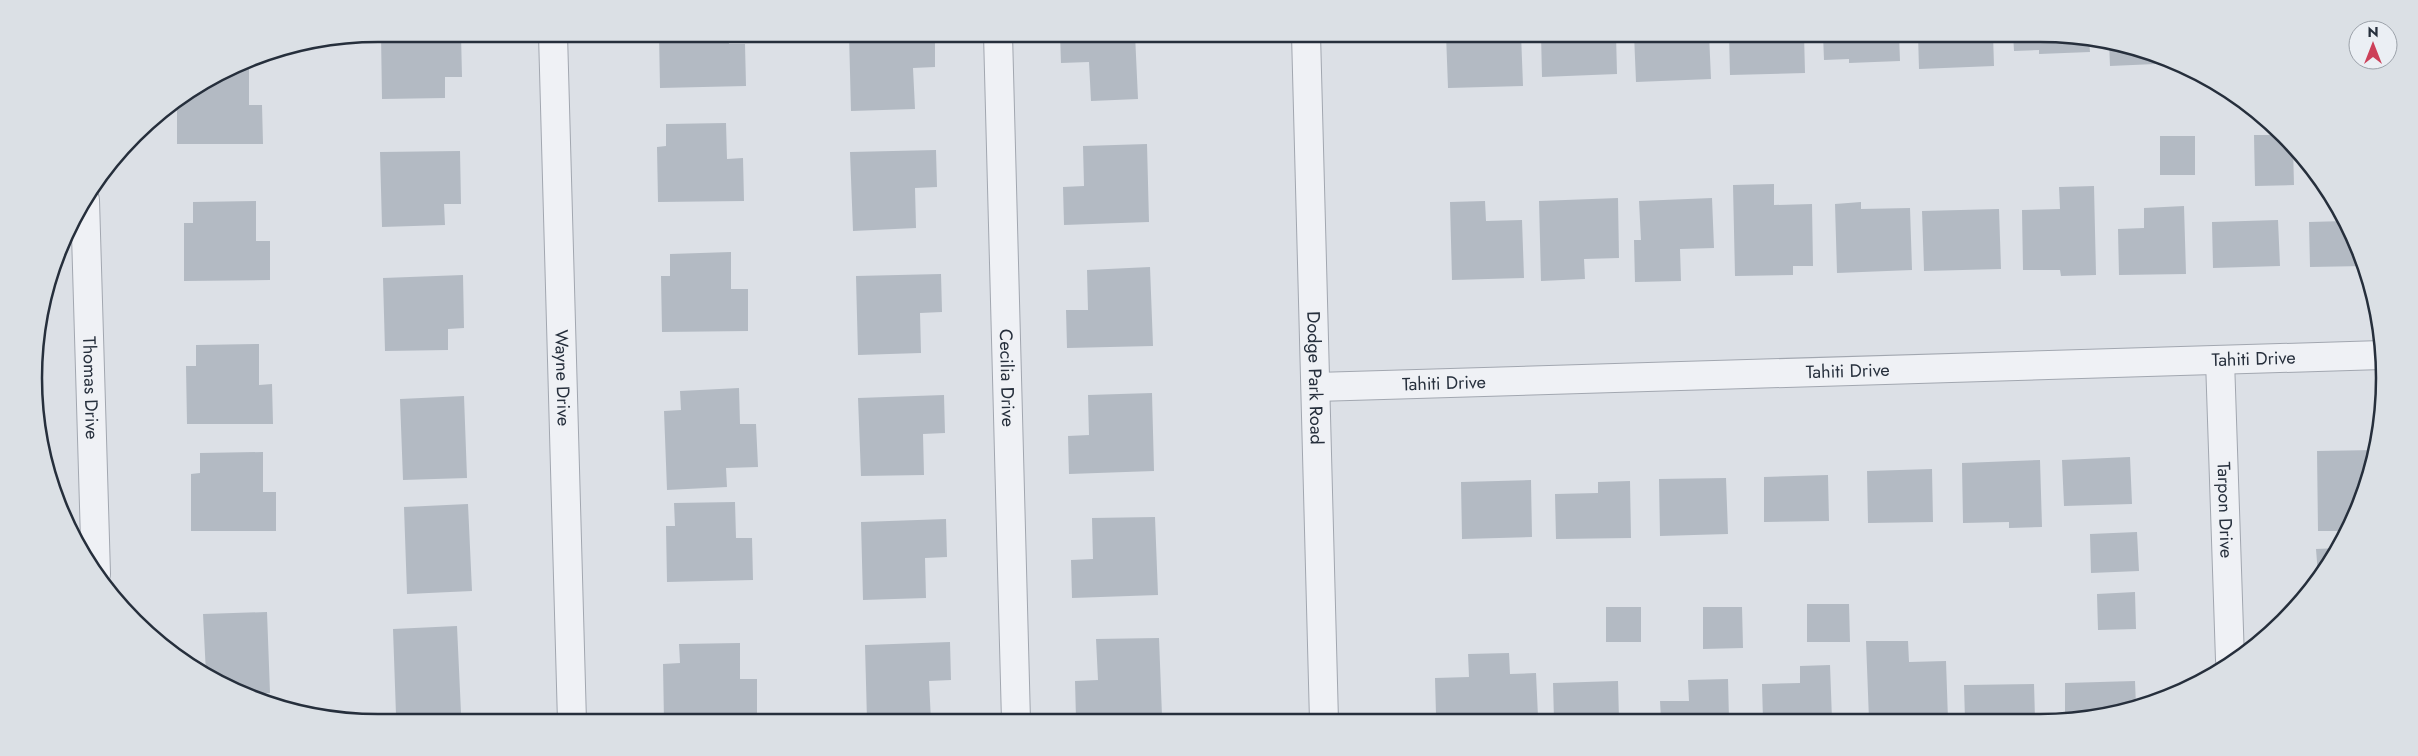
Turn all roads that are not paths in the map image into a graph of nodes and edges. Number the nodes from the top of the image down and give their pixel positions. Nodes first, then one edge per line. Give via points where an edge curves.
1 (553, 42) edge
2 (998, 42) edge
3 (1306, 42) edge
4 (85, 213) edge
5 (2375, 355) edge
6 (2220, 360) junction
7 (1316, 387) junction
8 (96, 559) edge
9 (2230, 654) edge
10 (572, 714) edge
11 (1016, 714) edge
12 (1324, 714) edge

1 - 10 street, Wayne Drive
2 - 11 street, Cecilia Drive
3 - 7 street, Dodge Park Road
4 - 8 street, Thomas Drive
5 - 6 street, Tahiti Drive
6 - 7 street, Tahiti Drive
6 - 9 street, Tarpon Drive
7 - 12 street, Dodge Park Road

